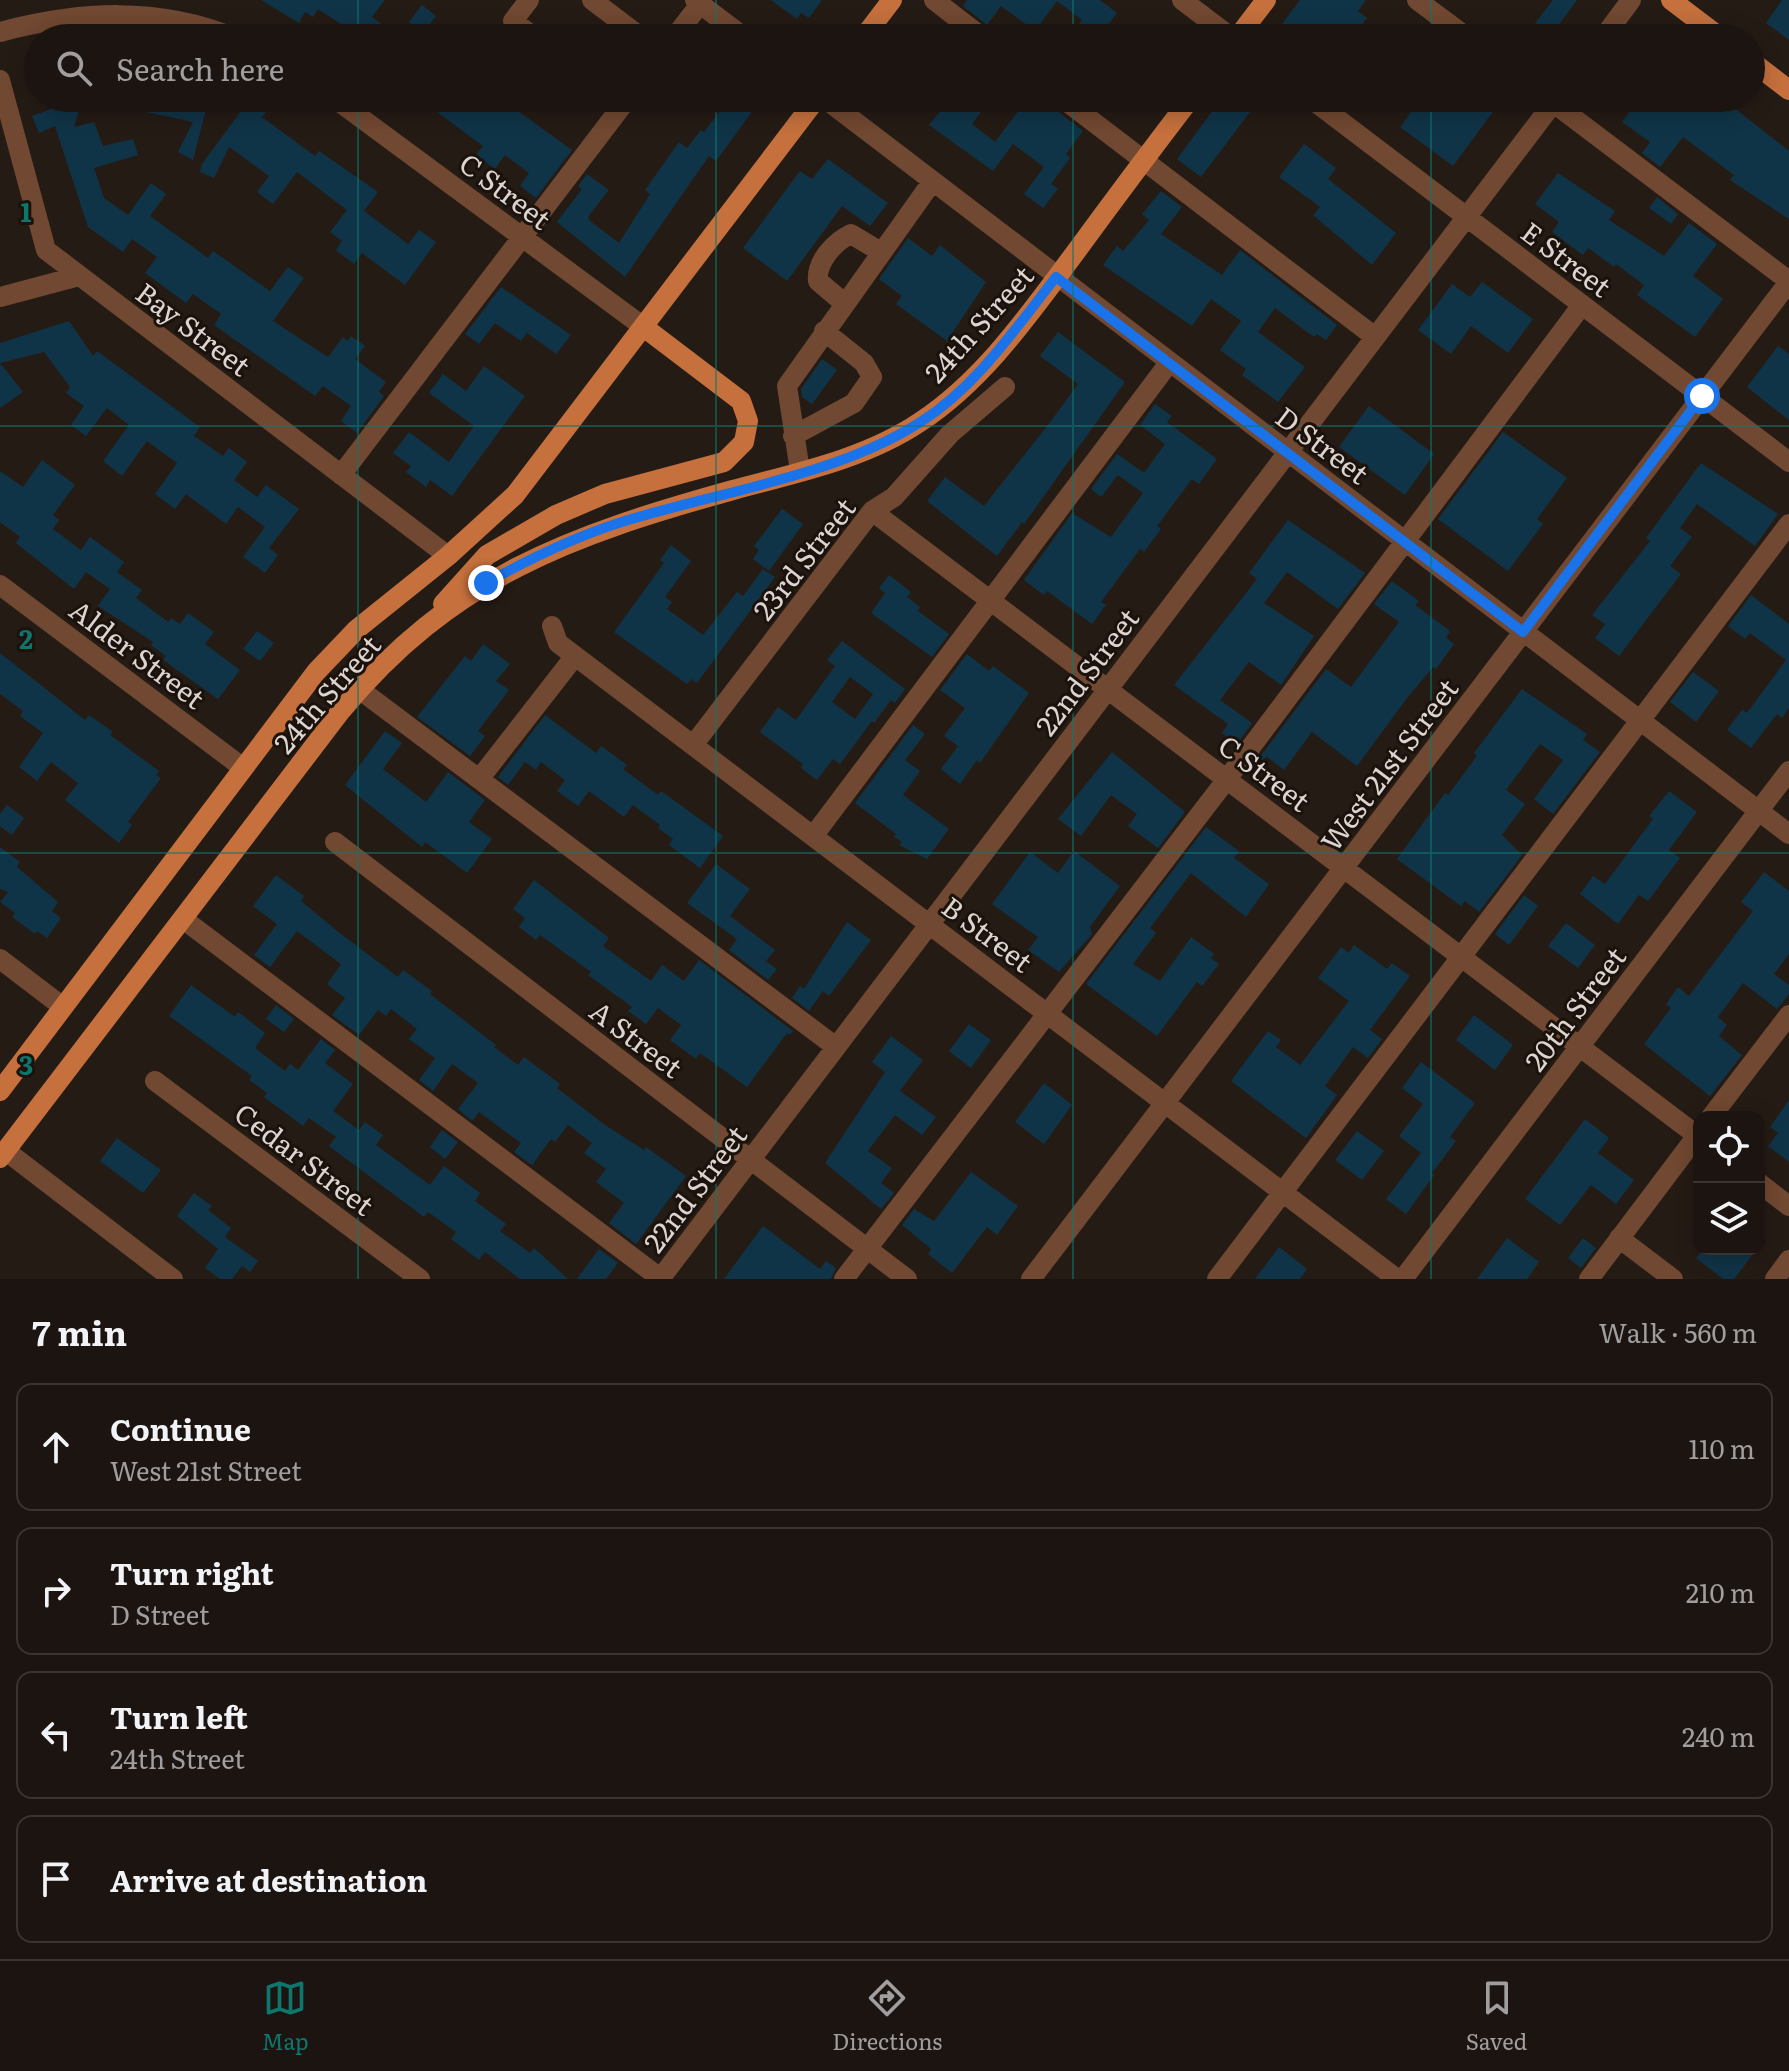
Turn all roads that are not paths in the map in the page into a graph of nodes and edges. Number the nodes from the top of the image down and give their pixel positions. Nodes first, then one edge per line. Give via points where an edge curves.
1 (529, 0) edge
2 (592, 0) edge
3 (892, 0) edge
4 (934, 0) edge
5 (1182, 0) edge
6 (1266, 0) edge
7 (1417, 0) edge
8 (1631, 0) edge
9 (1671, 0) edge
10 (697, 2) edge
11 (36, 24) edge
12 (191, 24) edge
13 (517, 24) edge
14 (624, 24) edge
15 (683, 24) edge
16 (726, 24) edge
17 (874, 24) edge
18 (965, 24) edge
19 (1215, 24) edge
20 (1246, 24) edge
21 (1449, 24) edge
22 (1613, 24) edge
23 (1703, 24) edge
24 (24, 27) edge
25 (0, 32) edge
26 (1765, 72) edge
27 (0, 80) edge
28 (1789, 90) edge
29 (353, 112) edge
30 (613, 112) edge
31 (807, 112) edge
32 (842, 112) edge
33 (1080, 112) edge
34 (1180, 112) edge
35 (1328, 112) edge
36 (1544, 112) edge
37 (1569, 112) edge
38 (1143, 160) junction
39 (932, 182) junction
40 (1467, 217) junction
41 (522, 237) junction
42 (881, 252) junction
43 (79, 276) junction
44 (1056, 277) junction
45 (1789, 282) edge
46 (0, 297) edge
47 (844, 303) junction
48 (1582, 305) junction
49 (645, 328) junction
50 (824, 331) junction
51 (1375, 337) junction
52 (1169, 363) junction
53 (1005, 387) dead end
54 (1702, 396) junction
55 (793, 436) junction
56 (1287, 453) junction
57 (1789, 462) edge
58 (800, 471) junction
59 (341, 475) junction
60 (872, 511) junction
61 (1789, 524) edge
62 (1406, 542) junction
63 (448, 556) junction
64 (0, 585) edge
65 (991, 600) junction
66 (552, 626) dead end
67 (423, 629) junction
68 (1523, 632) junction
69 (575, 656) junction
70 (1108, 688) junction
71 (359, 689) junction
72 (1639, 720) junction
73 (694, 744) junction
74 (242, 767) junction
75 (1789, 771) edge
76 (480, 778) junction
77 (1227, 779) junction
78 (1759, 811) junction
79 (1789, 834) edge
80 (814, 835) junction
81 (335, 842) dead end
82 (1344, 868) junction
83 (183, 919) junction
84 (930, 924) junction
85 (1460, 956) junction
86 (0, 959) edge
87 (63, 1007) junction
88 (1046, 1012) junction
89 (1789, 1015) edge
90 (836, 1047) junction
91 (1579, 1047) junction
92 (155, 1081) dead end
93 (0, 1091) edge
94 (1165, 1103) junction
95 (1716, 1111) edge
96 (1693, 1131) edge
97 (1693, 1142) edge
98 (3, 1155) edge
99 (750, 1160) junction
100 (1765, 1188) edge
101 (1283, 1192) junction
102 (1789, 1206) edge
103 (1619, 1238) junction
104 (867, 1249) junction
105 (1789, 1260) edge
106 (173, 1279) edge
107 (420, 1279) edge
108 (660, 1279) edge
109 (844, 1279) edge
110 (907, 1279) edge
111 (1031, 1279) edge
112 (1217, 1279) edge
113 (1400, 1279) edge
114 (1589, 1279) edge
115 (1673, 1279) edge
116 (1775, 1279) edge

1 - 13 street via 513,21
2 - 14 street
3 - 17 main road
4 - 18 street
5 - 19 street
6 - 20 main road
7 - 21 street
8 - 22 street
9 - 23 main road
10 - 15 street
10 - 16 street
11 - 12 street via 113,14
24 - 25 street
26 - 28 main road
27 - 43 street, Bay Street via 46,250
29 - 41 street, C Street
30 - 41 street
31 - 49 main road, 24th Street
32 - 39 street, D Street
33 - 38 street
34 - 38 main road
35 - 40 street, E Street
36 - 40 street, 22nd Street
37 - 45 street
38 - 44 main road
38 - 51 street
39 - 42 street
39 - 44 street, D Street
40 - 48 street, E Street
40 - 51 street, 22nd Street
41 - 49 street, C Street
41 - 59 street
42 - 47 street
42 - 47 street via 851,234 823,261 818,281
43 - 46 street
43 - 59 street, Bay Street
44 - 52 street, D Street
44 - 58 main road, 24th Street via 993,357 921,422 889,440
45 - 54 street, West 21st Street
47 - 50 street
48 - 54 street, E Street
48 - 62 street
49 - 63 main road, 24th Street via 515,495
49 - 67 main road via 741,401 748,421 744,442 724,462 605,494 507,541 479,563
50 - 55 street via 787,386
50 - 55 street via 864,363 872,377 854,403
51 - 56 street, 22nd Street
52 - 56 street, D Street
52 - 65 street
53 - 60 street, 23rd Street via 950,434 894,497
54 - 57 street, E Street
54 - 68 street, West 21st Street
55 - 58 street
56 - 62 street, D Street
56 - 70 street, 22nd Street
58 - 67 main road, 24th Street via 582,535 486,583
59 - 63 street, Bay Street
60 - 65 street, C Street
60 - 73 street, 23rd Street
61 - 72 street
62 - 68 street, D Street
62 - 77 street
63 - 74 main road, 24th Street via 337,648
64 - 74 street, Alder Street
65 - 70 street, C Street
65 - 80 street
66 - 69 street, B Street via 558,643
67 - 71 main road, 24th Street
68 - 72 street, D Street
68 - 82 street, West 21st Street
69 - 73 street, B Street
69 - 76 street
70 - 77 street, C Street
70 - 84 street, 22nd Street
71 - 76 street
71 - 83 main road, 24th Street
72 - 78 street, D Street
72 - 85 street
73 - 80 street, B Street
74 - 87 main road, 24th Street
75 - 78 street, 20th Street
76 - 90 street
77 - 82 street, C Street
77 - 88 street
78 - 79 street, D Street
78 - 91 street, 20th Street
80 - 84 street, B Street
81 - 99 street, A Street
82 - 85 street, C Street
82 - 94 street, West 21st Street
83 - 98 main road, 24th Street
83 - 108 street
84 - 88 street, B Street
84 - 90 street, 22nd Street
85 - 91 street, C Street
85 - 101 street
86 - 87 street
87 - 93 main road, 24th Street
88 - 94 street, B Street
88 - 104 street
89 - 95 street
90 - 99 street, 22nd Street
91 - 96 street, C Street
91 - 113 street, 20th Street
92 - 107 street, Cedar Street
94 - 101 street, B Street
94 - 111 street, West 21st Street
97 - 103 street
98 - 106 street
99 - 104 street, A Street
99 - 108 street, 22nd Street
100 - 102 street
101 - 112 street
101 - 113 street, B Street
103 - 114 street
103 - 115 street
104 - 109 street
104 - 110 street, A Street
105 - 116 street

